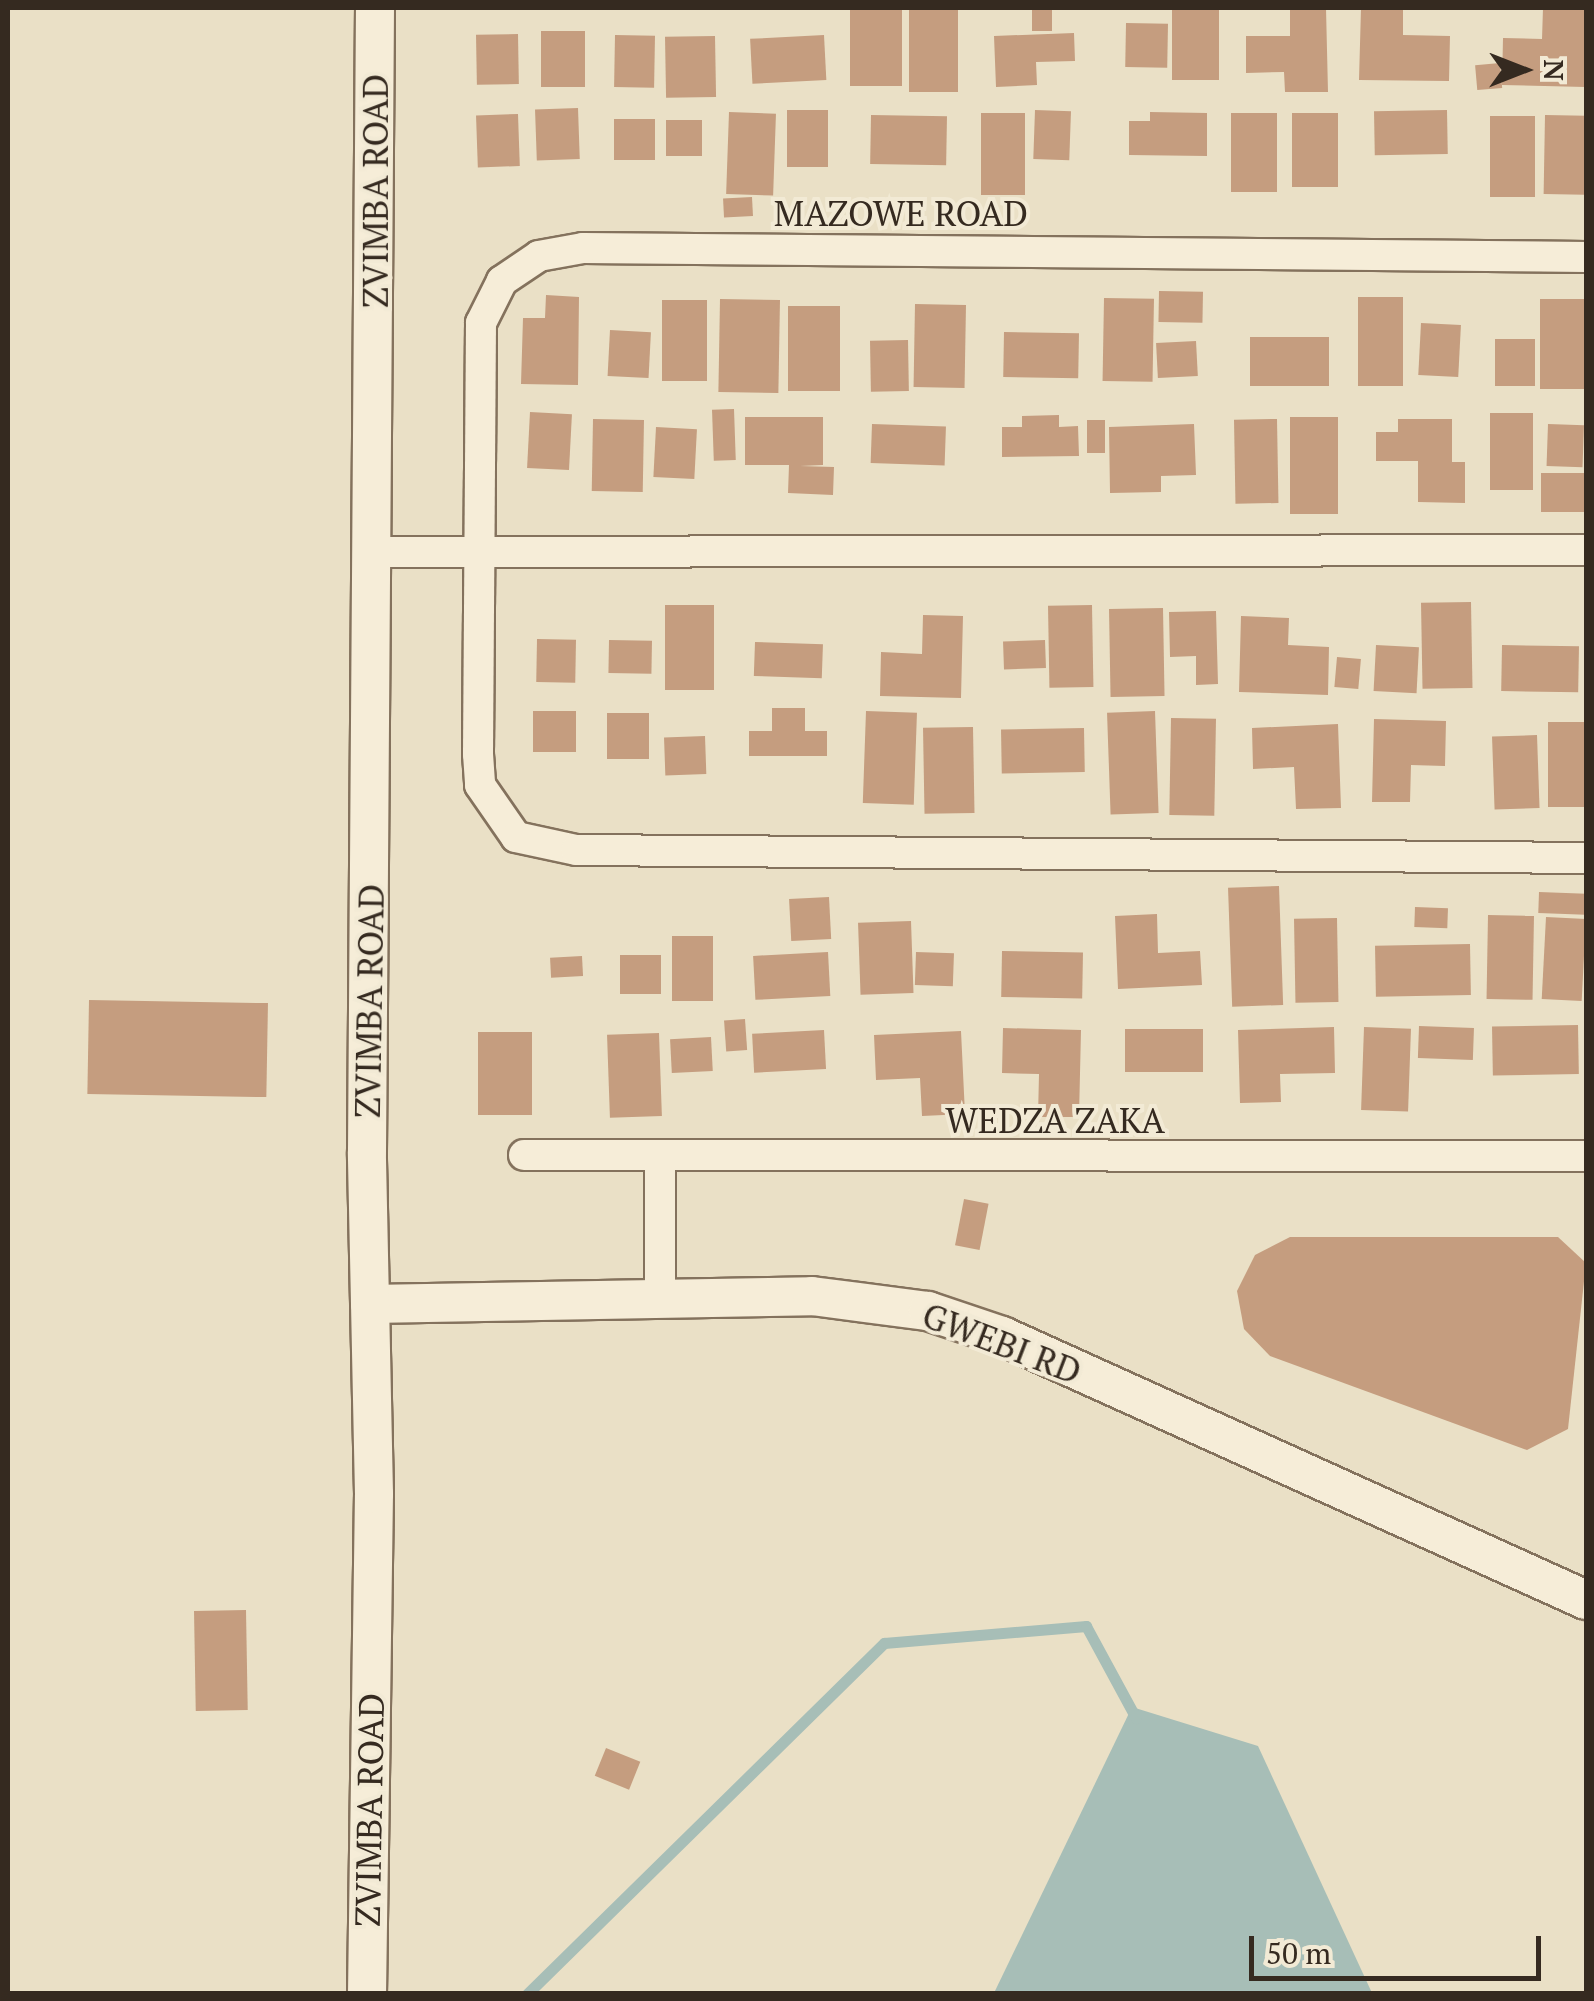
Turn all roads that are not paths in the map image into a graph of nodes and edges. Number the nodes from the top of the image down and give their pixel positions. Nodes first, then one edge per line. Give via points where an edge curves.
1 (376, 8) edge
2 (1586, 257) edge
3 (1586, 550) edge
4 (374, 552) junction
5 (480, 556) junction
6 (1586, 858) edge
7 (524, 1155) dead end
8 (1586, 1156) edge
9 (660, 1159) junction
10 (660, 1294) junction
11 (370, 1304) junction
12 (1586, 1600) edge
13 (367, 1994) edge

1 - 4 street, ZVIMBA ROAD
2 - 5 street, MAZOWE ROAD via 583,248 538,256 502,281 481,324
3 - 5 street
4 - 5 street
4 - 11 street, ZVIMBA ROAD
5 - 6 street, MAZOWE ROAD via 480,785 516,837 546,847
7 - 9 street, WEDZA ZAKA
8 - 9 street, WEDZA ZAKA
9 - 10 street
10 - 11 street, GWEBI RD
10 - 12 street, GWEBI RD via 830,1298 928,1311 1002,1336
11 - 13 street, ZVIMBA ROAD

